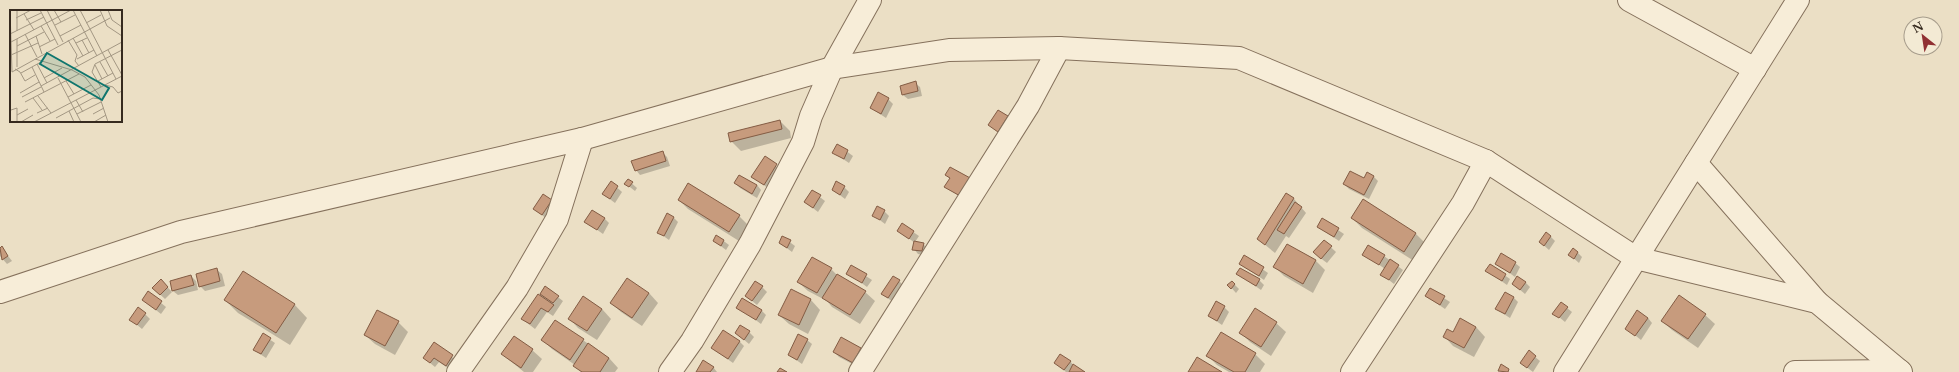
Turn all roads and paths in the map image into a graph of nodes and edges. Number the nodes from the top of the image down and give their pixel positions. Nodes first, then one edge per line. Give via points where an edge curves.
1 (870, 0) edge
2 (1629, 0) edge
3 (1798, 0) edge
4 (1059, 48) junction
5 (832, 68) junction
6 (1755, 69) junction
7 (582, 139) junction
8 (1486, 161) junction
9 (1696, 163) junction
10 (1636, 258) junction
11 (0, 292) edge
12 (1817, 302) junction
13 (458, 372) edge
14 (670, 372) edge
15 (860, 372) edge
16 (1352, 372) edge
17 (1565, 372) edge
18 (1795, 372) edge
19 (1900, 372) edge

1 - 5 street
2 - 6 street
3 - 6 street
4 - 5 street via 949,50
4 - 8 street via 1239,58
4 - 15 street via 1028,106
5 - 7 street
5 - 14 street via 811,116 803,142 750,244 692,341
6 - 9 street
7 - 11 street via 181,232
7 - 13 street via 557,219 517,288
8 - 10 street
8 - 16 street via 1463,203
9 - 10 street
9 - 12 street
10 - 12 street
10 - 17 street
12 - 19 street
18 - 19 street

